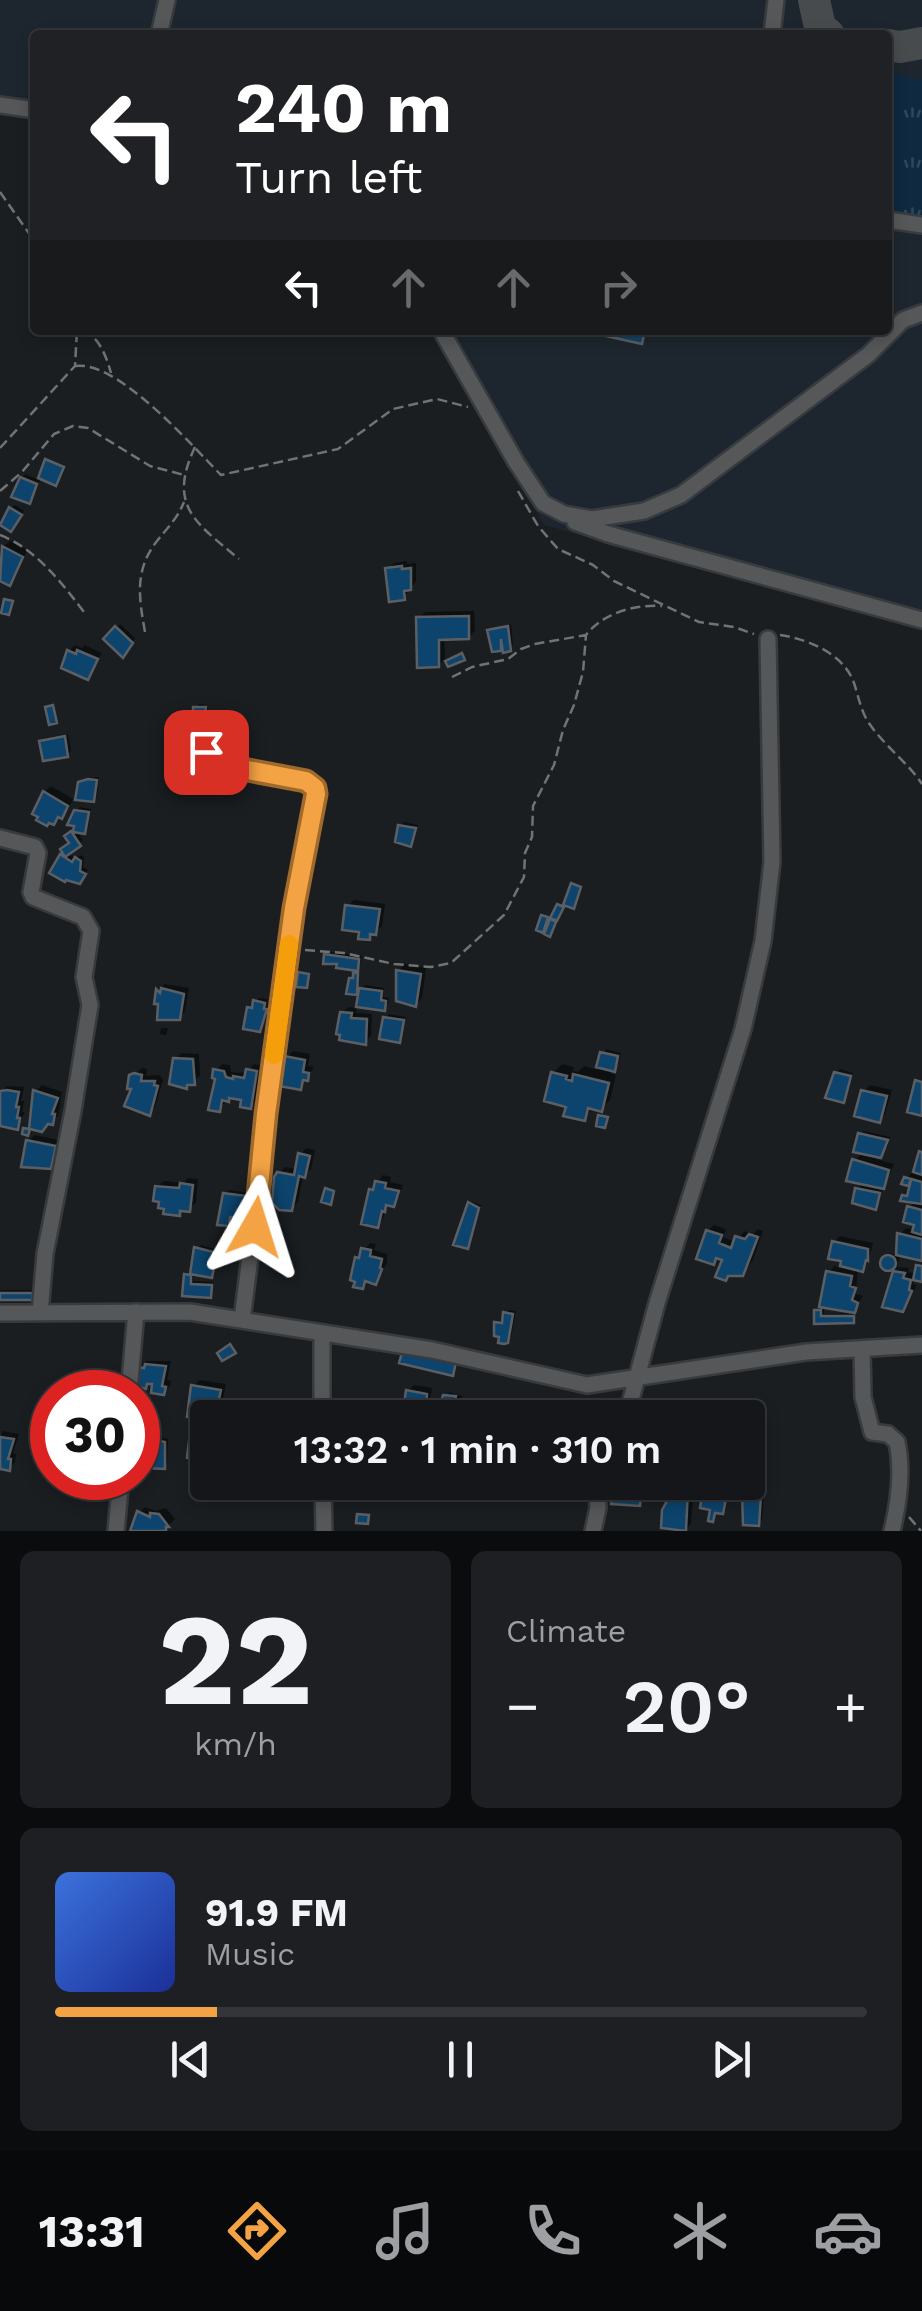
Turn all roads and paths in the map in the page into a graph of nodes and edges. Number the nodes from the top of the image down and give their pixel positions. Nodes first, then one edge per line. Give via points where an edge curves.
1 (167, 0) edge
2 (776, 0) edge
3 (160, 30) edge
4 (773, 30) edge
5 (0, 105) edge
6 (30, 109) edge
7 (0, 192) edge
8 (892, 221) edge
9 (922, 226) edge
10 (30, 235) edge
11 (922, 313) edge
12 (892, 331) edge
13 (79, 335) edge
14 (91, 335) edge
15 (444, 335) edge
16 (888, 335) edge
17 (74, 366) junction
18 (111, 374) junction
19 (468, 407) dead end
20 (195, 447) junction
21 (0, 448) edge
22 (184, 475) junction
23 (512, 480) dead end
24 (0, 491) edge
25 (184, 502) junction
26 (564, 514) junction
27 (0, 536) edge
28 (239, 559) dead end
29 (664, 606) junction
30 (84, 612) dead end
31 (922, 620) edge
32 (145, 632) dead end
33 (586, 636) junction
34 (768, 639) junction
35 (452, 677) dead end
36 (206, 752) dead end
37 (922, 784) edge
38 (0, 838) edge
39 (288, 950) junction
40 (40, 1312) junction
41 (136, 1312) junction
42 (0, 1313) edge
43 (242, 1320) junction
44 (322, 1333) junction
45 (922, 1345) edge
46 (862, 1349) junction
47 (131, 1370) edge
48 (638, 1377) junction
49 (322, 1400) edge
50 (631, 1400) edge
51 (119, 1500) edge
52 (323, 1500) edge
53 (598, 1500) edge
54 (116, 1531) edge
55 (324, 1531) edge
56 (593, 1531) edge
57 (892, 1531) edge

1 - 3 street
2 - 4 street
5 - 6 street
7 - 10 path
8 - 9 street
11 - 12 street
13 - 17 path
14 - 18 path
15 - 26 street via 543,503
16 - 26 street via 681,496 644,511 592,519
17 - 18 path
17 - 21 path
18 - 20 path
19 - 20 path via 437,399 393,409 338,449 228,475
20 - 22 path
22 - 24 path via 150,466 88,428 73,426 54,434
22 - 25 path
23 - 29 path via 558,549
25 - 28 path
25 - 32 path via 140,574
26 - 31 street via 579,526
27 - 30 path via 33,554
29 - 33 path via 622,611
29 - 34 path
33 - 35 path via 535,644
33 - 39 path via 574,706 532,806 524,877 504,914 451,963 432,967
34 - 37 path via 808,639 842,662 866,720
34 - 48 street via 772,862 763,941 744,1029
36 - 39 street via 232,767 315,788
38 - 40 street via 38,853 32,898 84,917 90,931 84,977 90,1005 44,1254
39 - 43 street
40 - 41 street
40 - 42 street
41 - 43 street
41 - 47 street
43 - 44 street
44 - 48 street via 587,1384
44 - 49 street
45 - 46 street
46 - 48 street
46 - 57 street via 872,1432 897,1442 900,1459
48 - 50 street
51 - 54 street
52 - 55 street
53 - 56 street

